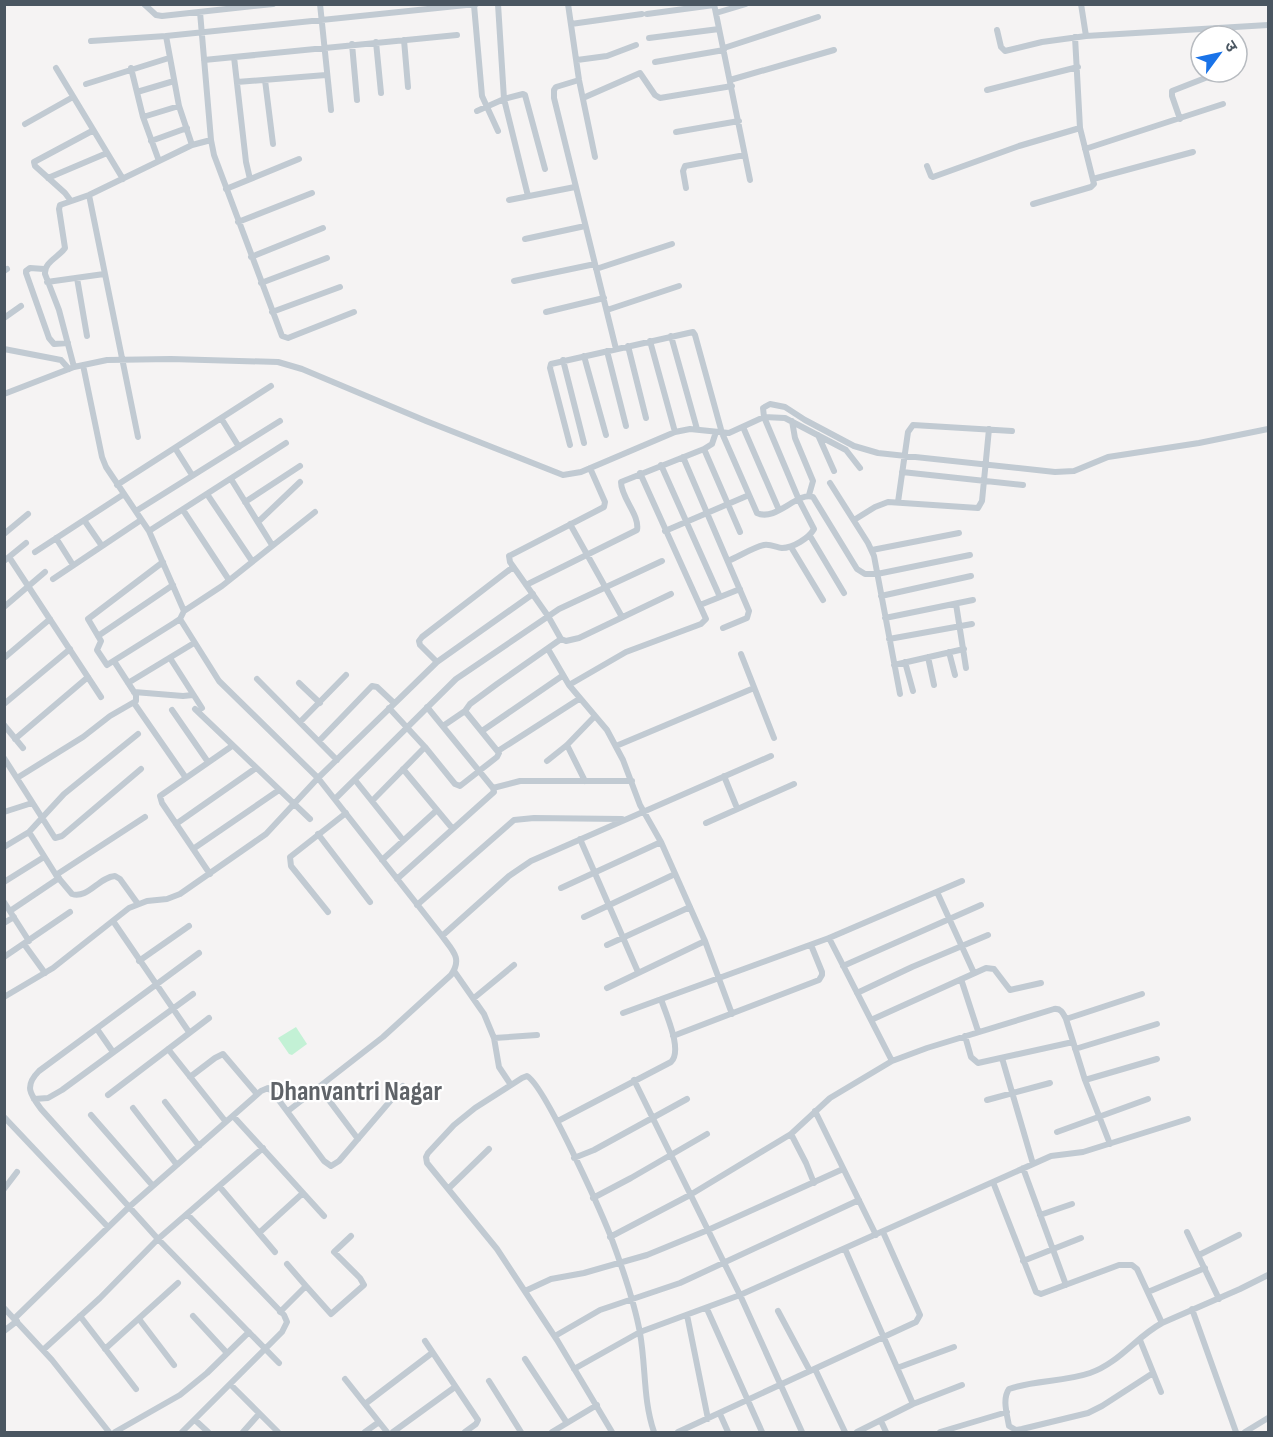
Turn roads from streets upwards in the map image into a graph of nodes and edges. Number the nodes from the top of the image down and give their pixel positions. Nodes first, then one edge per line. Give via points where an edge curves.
1 (144, 4) edge
2 (273, 4) edge
3 (320, 4) edge
4 (498, 4) edge
5 (568, 4) edge
6 (746, 4) edge
7 (1080, 4) edge
8 (458, 5) edge
9 (475, 5) edge
10 (714, 5) edge
11 (236, 6) edge
12 (200, 12) junction
13 (716, 13) junction
14 (818, 17) dead end
15 (321, 20) junction
16 (571, 24) junction
17 (1269, 25) edge
18 (719, 29) junction
19 (997, 30) dead end
20 (201, 32) junction
21 (457, 35) dead end
22 (166, 36) junction
23 (1086, 36) junction
24 (1076, 37) junction
25 (649, 38) dead end
26 (404, 40) junction
27 (91, 41) dead end
28 (376, 42) junction
29 (352, 45) junction
30 (636, 45) dead end
31 (324, 47) junction
32 (724, 49) junction
33 (834, 50) dead end
34 (234, 57) junction
35 (169, 58) junction
36 (204, 60) junction
37 (577, 60) junction
38 (655, 62) dead end
39 (1078, 67) junction
40 (56, 68) dead end
41 (131, 68) junction
42 (326, 75) junction
43 (265, 80) junction
44 (579, 80) junction
45 (174, 81) junction
46 (237, 82) junction
47 (731, 83) junction
48 (86, 84) dead end
49 (1190, 84) edge
50 (408, 87) dead end
51 (987, 90) dead end
52 (137, 92) junction
53 (381, 93) dead end
54 (73, 97) junction
55 (583, 98) junction
56 (504, 99) junction
57 (357, 100) dead end
58 (1223, 104) dead end
59 (179, 106) junction
60 (486, 106) junction
61 (331, 110) dead end
62 (477, 111) dead end
63 (143, 117) junction
64 (1180, 119) junction
65 (739, 121) junction
66 (25, 124) dead end
67 (186, 128) junction
68 (1080, 129) junction
69 (92, 131) junction
70 (498, 131) dead end
71 (676, 132) dead end
72 (210, 140) junction
73 (151, 141) junction
74 (273, 144) dead end
75 (192, 145) junction
76 (1085, 149) junction
77 (1193, 152) dead end
78 (106, 153) junction
79 (745, 155) junction
80 (595, 157) dead end
81 (299, 159) dead end
82 (159, 161) junction
83 (927, 166) dead end
84 (545, 169) dead end
85 (48, 178) junction
86 (123, 179) junction
87 (250, 179) junction
88 (1093, 179) junction
89 (750, 180) dead end
90 (575, 187) junction
91 (686, 188) dead end
92 (226, 189) junction
93 (312, 193) dead end
94 (89, 195) junction
95 (528, 196) junction
96 (509, 200) dead end
97 (71, 201) junction
98 (1034, 204) dead end
99 (238, 222) junction
100 (585, 226) junction
101 (323, 228) dead end
102 (525, 239) dead end
103 (672, 244) dead end
104 (251, 257) junction
105 (327, 258) dead end
106 (596, 266) junction
107 (44, 269) junction
108 (104, 274) junction
109 (76, 278) junction
110 (514, 281) dead end
111 (47, 282) junction
112 (261, 283) junction
113 (679, 286) dead end
114 (339, 287) dead end
115 (604, 298) junction
116 (21, 306) dead end
117 (607, 310) junction
118 (272, 312) junction
119 (354, 312) dead end
120 (546, 312) dead end
121 (4, 318) edge
122 (87, 336) dead end
123 (671, 336) junction
124 (650, 341) junction
125 (68, 343) junction
126 (628, 346) junction
127 (616, 349) junction
128 (4, 350) edge
129 (607, 351) junction
130 (584, 356) junction
131 (122, 358) junction
132 (563, 360) junction
133 (83, 364) junction
134 (71, 368) junction
135 (271, 386) dead end
136 (4, 394) edge
137 (764, 417) junction
138 (221, 418) junction
139 (646, 418) dead end
140 (280, 421) dead end
141 (792, 421) junction
142 (626, 426) dead end
143 (743, 427) junction
144 (697, 429) junction
145 (989, 429) junction
146 (1269, 429) edge
147 (1012, 431) dead end
148 (675, 432) junction
149 (719, 433) junction
150 (606, 435) dead end
151 (818, 435) junction
152 (138, 437) dead end
153 (286, 443) dead end
154 (584, 443) dead end
155 (570, 446) dead end
156 (239, 447) junction
157 (175, 448) junction
158 (704, 449) junction
159 (904, 456) junction
160 (683, 457) junction
161 (662, 465) junction
162 (985, 465) junction
163 (300, 466) dead end
164 (590, 468) junction
165 (860, 468) dead end
166 (834, 471) dead end
167 (902, 472) junction
168 (640, 473) junction
169 (192, 475) junction
170 (231, 479) junction
171 (983, 481) junction
172 (300, 483) dead end
173 (831, 483) dead end
174 (117, 485) junction
175 (1023, 485) dead end
176 (124, 494) junction
177 (207, 494) junction
178 (749, 495) junction
179 (809, 495) junction
180 (799, 500) junction
181 (245, 502) junction
182 (898, 502) junction
183 (728, 504) junction
184 (183, 510) junction
185 (779, 510) junction
186 (135, 511) junction
187 (315, 512) dead end
188 (706, 513) junction
189 (28, 514) dead end
190 (84, 520) junction
191 (141, 520) junction
192 (854, 520) junction
193 (258, 522) junction
194 (686, 522) junction
195 (570, 524) junction
196 (149, 531) junction
197 (665, 531) junction
198 (740, 532) dead end
199 (959, 533) dead end
200 (4, 534) edge
201 (810, 536) junction
202 (56, 538) junction
203 (26, 543) dead end
204 (272, 545) junction
205 (102, 546) junction
206 (791, 546) junction
207 (872, 550) junction
208 (35, 552) dead end
209 (587, 555) junction
210 (970, 555) dead end
211 (7, 559) edge
212 (252, 561) junction
213 (662, 561) dead end
214 (728, 561) junction
215 (163, 562) junction
216 (73, 565) junction
217 (513, 567) junction
218 (45, 572) dead end
219 (877, 574) junction
220 (971, 576) dead end
221 (53, 579) dead end
222 (229, 580) junction
223 (173, 585) junction
224 (526, 585) junction
225 (28, 586) junction
226 (606, 587) junction
227 (740, 589) junction
228 (844, 592) dead end
229 (533, 594) junction
230 (671, 594) dead end
231 (881, 596) junction
232 (720, 597) junction
233 (823, 600) dead end
234 (973, 600) dead end
235 (956, 604) junction
236 (700, 605) junction
237 (4, 607) edge
238 (184, 611) junction
239 (548, 616) junction
240 (622, 617) junction
241 (885, 618) junction
242 (50, 619) junction
243 (180, 619) junction
244 (972, 624) dead end
245 (960, 626) junction
246 (723, 628) dead end
247 (98, 636) junction
248 (561, 639) junction
249 (889, 639) junction
250 (194, 643) junction
251 (70, 649) junction
252 (548, 649) junction
253 (964, 649) junction
254 (949, 652) junction
255 (741, 654) dead end
256 (928, 657) junction
257 (5, 658) edge
258 (170, 658) junction
259 (114, 661) junction
260 (437, 662) junction
261 (905, 662) junction
262 (894, 665) junction
263 (966, 668) dead end
264 (346, 675) dead end
265 (955, 675) dead end
266 (562, 676) junction
267 (88, 677) junction
268 (256, 679) dead end
269 (128, 683) junction
270 (299, 683) dead end
271 (934, 684) dead end
272 (568, 686) junction
273 (754, 688) junction
274 (913, 691) dead end
275 (134, 692) junction
276 (193, 694) junction
277 (900, 694) dead end
278 (101, 697) dead end
279 (579, 699) junction
280 (134, 703) junction
281 (320, 703) junction
282 (4, 704) edge
283 (392, 706) junction
284 (427, 707) junction
285 (172, 710) dead end
286 (465, 711) junction
287 (595, 716) junction
288 (300, 723) junction
289 (4, 725) edge
290 (443, 726) junction
291 (407, 728) junction
292 (482, 731) junction
293 (138, 734) dead end
294 (774, 738) dead end
295 (15, 739) junction
296 (319, 741) junction
297 (567, 745) junction
298 (232, 746) junction
299 (616, 746) junction
300 (425, 747) junction
301 (23, 748) dead end
302 (498, 751) junction
303 (771, 756) dead end
304 (4, 758) edge
305 (337, 760) junction
306 (547, 761) dead end
307 (208, 762) junction
308 (256, 768) junction
309 (141, 769) dead end
310 (403, 769) junction
311 (479, 771) junction
312 (724, 776) junction
313 (17, 778) junction
314 (186, 778) junction
315 (318, 778) junction
316 (355, 780) junction
317 (585, 781) junction
318 (633, 784) junction
319 (794, 784) dead end
320 (493, 788) junction
321 (279, 790) junction
322 (335, 799) junction
323 (372, 801) junction
324 (32, 803) junction
325 (293, 803) junction
326 (737, 808) junction
327 (437, 810) junction
328 (643, 811) junction
329 (4, 812) edge
330 (346, 813) junction
331 (145, 817) dead end
332 (42, 819) junction
333 (310, 819) dead end
334 (624, 819) junction
335 (706, 823) dead end
336 (176, 824) junction
337 (452, 828) junction
338 (29, 832) junction
339 (318, 834) junction
340 (580, 839) junction
341 (403, 840) junction
342 (661, 842) junction
343 (4, 847) edge
344 (193, 849) junction
345 (44, 857) junction
346 (382, 860) junction
347 (595, 872) junction
348 (210, 874) junction
349 (675, 874) junction
350 (57, 877) junction
351 (397, 879) junction
352 (962, 881) dead end
353 (4, 882) edge
354 (561, 888) dead end
355 (937, 892) junction
356 (4, 902) edge
357 (370, 902) dead end
358 (138, 904) junction
359 (417, 905) junction
360 (609, 905) junction
361 (981, 905) dead end
362 (690, 908) junction
363 (70, 912) dead end
364 (328, 912) dead end
365 (12, 914) junction
366 (584, 917) dead end
367 (949, 919) junction
368 (113, 921) junction
369 (4, 923) edge
370 (189, 926) dead end
371 (988, 935) dead end
372 (442, 936) junction
373 (623, 938) junction
374 (829, 938) junction
375 (705, 941) junction
376 (26, 943) junction
377 (607, 945) dead end
378 (811, 945) junction
379 (961, 946) junction
380 (199, 953) dead end
381 (4, 957) edge
382 (139, 961) junction
383 (514, 965) dead end
384 (843, 966) junction
385 (454, 971) junction
386 (638, 972) junction
387 (45, 973) junction
388 (974, 973) junction
389 (719, 979) junction
390 (961, 979) junction
391 (1041, 983) dead end
392 (155, 985) junction
393 (607, 987) dead end
394 (857, 993) junction
395 (193, 994) dead end
396 (1142, 994) dead end
397 (4, 997) edge
398 (474, 998) junction
399 (661, 999) junction
400 (172, 1008) junction
401 (623, 1013) dead end
402 (732, 1014) junction
403 (209, 1018) dead end
404 (1066, 1019) junction
405 (873, 1023) junction
406 (1156, 1024) dead end
407 (97, 1029) junction
408 (978, 1031) junction
409 (189, 1032) junction
410 (537, 1035) dead end
411 (965, 1035) junction
412 (494, 1038) junction
413 (674, 1041) junction
414 (1074, 1046) junction
415 (168, 1049) junction
416 (113, 1052) junction
417 (1002, 1058) junction
418 (1157, 1059) dead end
419 (892, 1061) junction
420 (190, 1077) junction
421 (634, 1080) junction
422 (1085, 1080) junction
423 (1050, 1083) dead end
424 (511, 1085) junction
425 (403, 1086) dead end
426 (319, 1087) junction
427 (1013, 1093) junction
428 (257, 1094) junction
429 (108, 1095) dead end
430 (687, 1099) dead end
431 (1148, 1099) dead end
432 (35, 1100) junction
433 (987, 1100) dead end
434 (165, 1102) dead end
435 (133, 1108) dead end
436 (288, 1112) junction
437 (815, 1112) junction
438 (91, 1115) dead end
439 (233, 1116) junction
440 (4, 1117) edge
441 (1099, 1117) junction
442 (652, 1118) junction
443 (1188, 1119) dead end
444 (558, 1121) junction
445 (226, 1122) junction
446 (1057, 1132) dead end
447 (707, 1134) dead end
448 (791, 1134) junction
449 (358, 1139) junction
450 (1110, 1143) junction
451 (199, 1146) junction
452 (263, 1148) junction
453 (489, 1149) dead end
454 (670, 1155) junction
455 (574, 1158) junction
456 (1033, 1164) junction
457 (177, 1165) junction
458 (1023, 1168) junction
459 (843, 1169) junction
460 (17, 1172) dead end
461 (993, 1182) junction
462 (814, 1183) junction
463 (153, 1186) junction
464 (219, 1186) junction
465 (4, 1189) edge
466 (448, 1189) junction
467 (303, 1193) junction
468 (690, 1195) junction
469 (593, 1198) junction
470 (859, 1200) junction
471 (1072, 1204) dead end
472 (129, 1207) junction
473 (187, 1214) junction
474 (1040, 1215) junction
475 (324, 1216) dead end
476 (108, 1227) junction
477 (708, 1230) junction
478 (883, 1232) junction
479 (1187, 1232) dead end
480 (259, 1233) junction
481 (876, 1235) junction
482 (1239, 1235) dead end
483 (351, 1236) dead end
484 (610, 1237) junction
485 (1081, 1238) dead end
486 (158, 1239) junction
487 (844, 1249) junction
488 (1053, 1250) junction
489 (275, 1252) dead end
490 (1199, 1256) junction
491 (1023, 1261) junction
492 (724, 1263) junction
493 (287, 1264) dead end
494 (620, 1264) junction
495 (1205, 1268) junction
496 (1269, 1275) edge
497 (178, 1283) dead end
498 (1066, 1285) junction
499 (306, 1286) junction
500 (525, 1291) junction
501 (1148, 1292) junction
502 (740, 1295) junction
503 (630, 1299) junction
504 (1219, 1299) junction
505 (4, 1308) edge
506 (707, 1309) junction
507 (1192, 1309) junction
508 (778, 1311) dead end
509 (280, 1312) junction
510 (687, 1315) junction
511 (80, 1316) junction
512 (193, 1316) dead end
513 (139, 1319) junction
514 (16, 1320) junction
515 (1162, 1323) junction
516 (4, 1331) edge
517 (249, 1332) junction
518 (640, 1332) junction
519 (555, 1336) junction
520 (884, 1338) junction
521 (1140, 1340) junction
522 (424, 1341) dead end
523 (954, 1347) dead end
524 (265, 1348) junction
525 (105, 1349) junction
526 (43, 1350) junction
527 (227, 1353) junction
528 (432, 1353) junction
529 (525, 1359) dead end
530 (279, 1363) dead end
531 (174, 1365) dead end
532 (897, 1368) junction
533 (574, 1369) junction
534 (812, 1370) junction
535 (1153, 1373) junction
536 (345, 1379) dead end
537 (489, 1381) dead end
538 (231, 1385) junction
539 (781, 1385) junction
540 (962, 1385) dead end
541 (456, 1387) junction
542 (136, 1389) dead end
543 (1161, 1392) dead end
544 (747, 1401) junction
545 (365, 1404) junction
546 (913, 1404) junction
547 (597, 1405) junction
548 (1006, 1412) junction
549 (259, 1414) junction
550 (720, 1414) junction
551 (1269, 1418) edge
552 (708, 1419) junction
553 (195, 1420) junction
554 (881, 1421) junction
555 (379, 1422) junction
556 (567, 1423) junction
557 (688, 1430) edge
558 (109, 1432) edge
559 (115, 1432) edge
560 (183, 1432) edge
561 (208, 1432) edge
562 (243, 1432) edge
563 (278, 1432) edge
564 (365, 1432) edge
565 (387, 1432) edge
566 (393, 1432) edge
567 (465, 1432) edge
568 (521, 1432) edge
569 (552, 1432) edge
570 (612, 1432) edge
571 (654, 1432) edge
572 (678, 1432) edge
573 (728, 1432) edge
574 (762, 1432) edge
575 (802, 1432) edge
576 (844, 1432) edge
577 (857, 1432) edge
578 (886, 1432) edge
579 (940, 1432) edge
580 (1236, 1432) edge
581 (1245, 1432) edge

1 - 12 street via 162,16
2 - 11 street
3 - 15 street
4 - 56 street
5 - 16 street
6 - 13 street
7 - 23 street
8 - 9 street
8 - 15 street
9 - 60 street
10 - 13 street
10 - 16 street
11 - 12 street
12 - 20 street
13 - 18 street
14 - 32 street
15 - 20 street
15 - 31 street
16 - 37 street
17 - 23 street
18 - 25 street
18 - 32 street
19 - 24 street via 1005,51
20 - 22 street
20 - 36 street
21 - 26 street
22 - 27 street
22 - 35 street
23 - 24 street
24 - 39 street
26 - 28 street
26 - 50 street
28 - 29 street
28 - 53 street
29 - 31 street
29 - 57 street
30 - 37 street via 607,56
31 - 34 street
31 - 42 street
32 - 38 street
32 - 47 street
33 - 47 street
34 - 36 street
34 - 46 street
35 - 41 street
35 - 45 street
36 - 72 street
37 - 44 street
39 - 51 street
39 - 68 street
40 - 54 street
41 - 48 street
41 - 52 street
42 - 43 street
42 - 61 street
43 - 46 street
43 - 74 street
44 - 55 street
44 - 90 street via 560,84 554,90
45 - 52 street
45 - 59 street
46 - 87 street
47 - 55 street via 660,98 640,73
47 - 65 street
49 - 64 street via 1172,91
52 - 63 street
54 - 66 street
54 - 69 street
55 - 80 street
56 - 60 street
56 - 84 street via 525,95
56 - 95 street
58 - 64 street
59 - 63 street
59 - 67 street
60 - 62 street
60 - 70 street
63 - 73 street
64 - 76 street
65 - 71 street
65 - 79 street
67 - 73 street
67 - 75 street
68 - 76 street
68 - 83 street via 933,177
69 - 78 street
69 - 85 street via 34,162
72 - 75 street
72 - 92 street
73 - 82 street
75 - 82 street
76 - 88 street
77 - 88 street
78 - 85 street
78 - 86 street
79 - 89 street
79 - 91 street via 685,166 682,171
81 - 87 street
82 - 86 street
85 - 97 street
86 - 94 street
87 - 92 street
88 - 98 street via 1093,186
90 - 95 street
90 - 100 street
92 - 99 street
93 - 99 street
94 - 97 street
94 - 108 street
95 - 96 street
97 - 107 street via 59,209 64,248
99 - 104 street
100 - 102 street
100 - 106 street
101 - 104 street
103 - 106 street
104 - 112 street
105 - 112 street
106 - 110 street
106 - 115 street
107 - 111 street
107 - 125 street via 30,268 26,273 49,338 54,344
108 - 109 street
108 - 131 street
109 - 111 street
109 - 122 street
111 - 125 street
112 - 118 street
113 - 117 street
114 - 118 street
115 - 117 street
115 - 120 street
116 - 121 street
117 - 127 street
118 - 119 street via 282,336 288,338
123 - 124 street
123 - 144 street
123 - 149 street via 694,333
124 - 126 street
124 - 148 street
125 - 134 street
126 - 127 street
126 - 139 street
127 - 129 street
128 - 134 street via 61,360
129 - 130 street
129 - 142 street
130 - 132 street
130 - 150 street
131 - 133 street
131 - 152 street
131 - 164 street via 290,364 557,474 572,475
132 - 154 street
132 - 155 street via 550,366
133 - 134 street
133 - 174 street via 102,457
134 - 136 street
135 - 138 street
137 - 141 street
137 - 143 street
137 - 159 street via 765,406 785,407 854,446
137 - 180 street
138 - 156 street
138 - 157 street
140 - 156 street
141 - 151 street
141 - 179 street via 813,481
143 - 149 street
143 - 185 street
144 - 148 street
144 - 149 street
145 - 147 street
145 - 159 street via 913,425
145 - 162 street
146 - 162 street via 1108,457 1065,473
148 - 164 street
149 - 158 street
149 - 178 street
151 - 165 street via 846,450
151 - 166 street
153 - 170 street
156 - 169 street
157 - 169 street
157 - 174 street
158 - 160 street
158 - 183 street
159 - 162 street
159 - 167 street
160 - 161 street
160 - 188 street
161 - 168 street
161 - 194 street
162 - 171 street
163 - 181 street
164 - 195 street via 606,505
167 - 171 street
167 - 182 street
168 - 197 street
168 - 209 street via 621,482 639,528
169 - 186 street
170 - 177 street
170 - 181 street
171 - 175 street
171 - 182 street via 981,505 975,510
172 - 193 street
173 - 192 street
174 - 176 street
176 - 186 street
176 - 190 street
177 - 184 street
177 - 212 street
178 - 183 street
178 - 185 street via 760,515
179 - 180 street
179 - 219 street via 857,570
180 - 185 street
180 - 201 street via 814,527
181 - 193 street
182 - 192 street via 882,504
183 - 188 street
183 - 198 street
184 - 196 street
184 - 222 street
186 - 191 street
187 - 204 street
188 - 194 street
188 - 214 street
189 - 200 street
190 - 202 street
190 - 205 street
191 - 196 street
191 - 205 street
192 - 207 street
193 - 204 street
194 - 197 street
194 - 232 street
195 - 209 street
195 - 217 street via 512,553 509,559
196 - 215 street
197 - 236 street
199 - 207 street
201 - 206 street
201 - 228 street
202 - 208 street
202 - 216 street
203 - 211 street
204 - 212 street
205 - 216 street
206 - 214 street via 767,544
206 - 233 street
207 - 219 street
209 - 224 street
209 - 226 street
210 - 219 street
211 - 225 street
212 - 222 street
213 - 226 street
214 - 227 street
215 - 223 street
215 - 247 street via 88,619
216 - 221 street
217 - 224 street
217 - 260 street via 422,637 420,645
218 - 225 street
219 - 231 street
220 - 231 street
222 - 238 street
223 - 238 street
223 - 247 street
224 - 229 street
225 - 237 street
225 - 242 street
226 - 239 street
226 - 240 street
227 - 232 street
227 - 246 street via 749,616
229 - 239 street
229 - 260 street
230 - 240 street
231 - 241 street
232 - 236 street
234 - 235 street
235 - 241 street
235 - 245 street
236 - 272 street via 704,621 626,652
238 - 243 street
239 - 248 street
239 - 284 street via 456,679
240 - 248 street via 579,638
241 - 249 street
242 - 251 street
242 - 257 street
243 - 250 street
243 - 259 street
244 - 245 street
245 - 249 street
245 - 253 street
247 - 259 street via 102,643 97,650 107,665
248 - 252 street
249 - 262 street
250 - 258 street
250 - 315 street via 219,681
251 - 267 street
251 - 282 street
252 - 266 street
252 - 286 street
253 - 254 street
253 - 263 street
254 - 256 street
254 - 265 street
255 - 273 street
256 - 261 street
256 - 271 street
258 - 269 street
258 - 276 street
259 - 269 street
260 - 283 street
261 - 262 street
261 - 274 street
262 - 277 street
264 - 281 street
266 - 272 street
266 - 292 street
267 - 278 street
267 - 295 street
268 - 288 street
269 - 275 street
270 - 281 street
272 - 279 street
273 - 294 street
273 - 299 street
275 - 276 street
275 - 280 street
276 - 298 street via 198,709
279 - 287 street
279 - 302 street
280 - 313 street
280 - 314 street
281 - 288 street
283 - 291 street
283 - 296 street via 372,686
283 - 305 street
284 - 290 street
284 - 291 street
285 - 307 street
286 - 290 street
286 - 292 street
287 - 297 street
287 - 299 street
288 - 296 street
289 - 295 street
290 - 311 street
291 - 300 street
291 - 316 street
292 - 302 street
293 - 332 street via 75,784
295 - 301 street
296 - 305 street
297 - 306 street
297 - 317 street
298 - 307 street
298 - 308 street
299 - 318 street
300 - 310 street
300 - 311 street via 458,786
302 - 311 street via 497,757
303 - 312 street
304 - 313 street
305 - 315 street
307 - 314 street
308 - 321 street
308 - 336 street
309 - 332 street via 63,836 53,836
310 - 323 street
310 - 327 street
311 - 320 street
312 - 326 street
312 - 328 street
313 - 324 street
314 - 336 street via 160,796
315 - 322 street
315 - 325 street
316 - 322 street
316 - 323 street
317 - 318 street
317 - 320 street via 520,781
318 - 328 street
319 - 326 street
320 - 337 street via 492,794
321 - 325 street
321 - 344 street
322 - 330 street
323 - 341 street
324 - 329 street
324 - 332 street
325 - 333 street
325 - 348 street via 266,834
326 - 335 street
327 - 337 street
327 - 341 street
328 - 334 street
328 - 342 street
330 - 339 street
330 - 346 street
331 - 350 street
332 - 338 street
334 - 340 street
334 - 359 street via 514,820
336 - 344 street
337 - 351 street
338 - 343 street
338 - 345 street
339 - 357 street
339 - 364 street via 294,852 289,861
340 - 347 street
340 - 372 street via 520,867
341 - 346 street
342 - 347 street
342 - 349 street
344 - 348 street
345 - 350 street
345 - 353 street
346 - 351 street
347 - 354 street
347 - 360 street
348 - 358 street via 174,897
349 - 360 street
349 - 362 street
350 - 358 street via 77,896 115,876
350 - 365 street
351 - 359 street
352 - 355 street
355 - 367 street
355 - 374 street
356 - 365 street
358 - 368 street
359 - 372 street
360 - 366 street
360 - 373 street
361 - 367 street
362 - 373 street
362 - 375 street
363 - 376 street
365 - 369 street
365 - 376 street
367 - 379 street
367 - 384 street
368 - 382 street
368 - 387 street
370 - 382 street
371 - 379 street
372 - 385 street via 455,954
373 - 377 street
373 - 386 street
374 - 378 street
374 - 384 street
375 - 386 street
375 - 389 street
376 - 381 street
376 - 387 street
378 - 389 street
378 - 402 street via 821,978
379 - 388 street
379 - 394 street
380 - 392 street
382 - 392 street
383 - 398 street
384 - 394 street
385 - 398 street
385 - 426 street via 383,1037
386 - 393 street
387 - 397 street
388 - 390 street
388 - 391 street via 994,969 1010,990
389 - 399 street
389 - 402 street
390 - 405 street
390 - 408 street
392 - 400 street
392 - 407 street
394 - 405 street
395 - 400 street
396 - 404 street
398 - 412 street
399 - 401 street
399 - 413 street
400 - 409 street
400 - 416 street
402 - 413 street
403 - 409 street
404 - 408 street via 1058,1008
404 - 414 street
405 - 419 street
406 - 414 street
407 - 416 street
407 - 432 street via 31,1079 29,1089
408 - 411 street
409 - 415 street
410 - 412 street
411 - 417 street via 974,1061
411 - 419 street
412 - 424 street via 496,1060
413 - 421 street via 675,1058
414 - 417 street
414 - 422 street
415 - 420 street
415 - 429 street
416 - 432 street via 55,1094
417 - 427 street
418 - 422 street
419 - 437 street via 830,1098
420 - 428 street via 222,1054
420 - 445 street
421 - 442 street
421 - 444 street
422 - 441 street
423 - 427 street
424 - 444 street via 522,1078 534,1081
424 - 466 street via 468,1114 428,1153 427,1163
425 - 449 street
426 - 436 street
426 - 449 street
427 - 433 street
427 - 456 street
428 - 436 street via 268,1088
428 - 439 street
430 - 442 street
431 - 441 street
432 - 472 street
434 - 451 street
435 - 457 street
436 - 449 street via 328,1166 335,1165
437 - 448 street
437 - 459 street
438 - 463 street
439 - 445 street
439 - 452 street
440 - 476 street
441 - 446 street
441 - 450 street
442 - 454 street
442 - 455 street
443 - 450 street
444 - 455 street
445 - 451 street
447 - 454 street
448 - 462 street
448 - 468 street
450 - 456 street
451 - 457 street
452 - 464 street
452 - 467 street
453 - 466 street
454 - 468 street
454 - 469 street
455 - 469 street
456 - 458 street
457 - 463 street
458 - 461 street
458 - 474 street
459 - 462 street
459 - 470 street
460 - 465 street
461 - 478 street
461 - 491 street
462 - 477 street
463 - 472 street
464 - 473 street
464 - 480 street
466 - 500 street
467 - 475 street
467 - 480 street
468 - 477 street
468 - 484 street
469 - 484 street
470 - 481 street
470 - 492 street
471 - 474 street
472 - 476 street
472 - 486 street
473 - 486 street
473 - 509 street
474 - 488 street
476 - 514 street
477 - 492 street
477 - 494 street
478 - 481 street
478 - 520 street via 920,1315 911,1326
479 - 490 street
480 - 489 street
481 - 487 street
482 - 490 street
483 - 499 street via 334,1252 364,1285 331,1314
484 - 494 street
485 - 488 street
486 - 511 street
486 - 517 street
487 - 502 street
487 - 520 street
488 - 491 street
488 - 498 street
490 - 495 street
491 - 498 street via 1038,1294
492 - 502 street
492 - 503 street
493 - 499 street
494 - 500 street via 551,1279
494 - 503 street
495 - 501 street
495 - 504 street
496 - 504 street
497 - 513 street
498 - 501 street via 1125,1264 1137,1269
499 - 509 street
500 - 519 street
501 - 515 street
502 - 506 street
502 - 539 street
503 - 518 street
503 - 519 street via 600,1310
504 - 507 street
505 - 514 street
506 - 510 street
506 - 544 street
507 - 515 street
507 - 580 street
508 - 534 street
509 - 524 street via 286,1326
510 - 518 street
510 - 552 street
511 - 525 street
511 - 526 street
512 - 527 street
513 - 525 street
513 - 531 street
514 - 516 street
514 - 526 street
515 - 521 street
517 - 524 street
517 - 527 street
518 - 533 street
518 - 571 street via 647,1406
519 - 533 street
520 - 532 street
520 - 534 street
521 - 535 street
521 - 548 street via 1089,1374 1009,1389
522 - 528 street
523 - 532 street
524 - 530 street
524 - 538 street
525 - 542 street
526 - 558 street
527 - 559 street via 180,1395
528 - 541 street
528 - 545 street
529 - 556 street
532 - 546 street
533 - 547 street
534 - 539 street
534 - 576 street
535 - 543 street
535 - 548 street via 1102,1406 1073,1418 1016,1430 1009,1426
536 - 545 street
537 - 568 street
538 - 549 street
538 - 553 street
539 - 544 street
539 - 575 street
540 - 546 street
541 - 566 street
541 - 567 street via 478,1419
544 - 550 street
544 - 574 street
545 - 555 street
546 - 554 street
547 - 556 street
547 - 570 street
548 - 579 street
549 - 562 street
549 - 563 street
550 - 552 street
550 - 573 street
551 - 581 street
552 - 557 street
553 - 560 street
553 - 561 street
554 - 577 street
554 - 578 street
555 - 564 street
555 - 565 street
556 - 569 street
557 - 572 street

